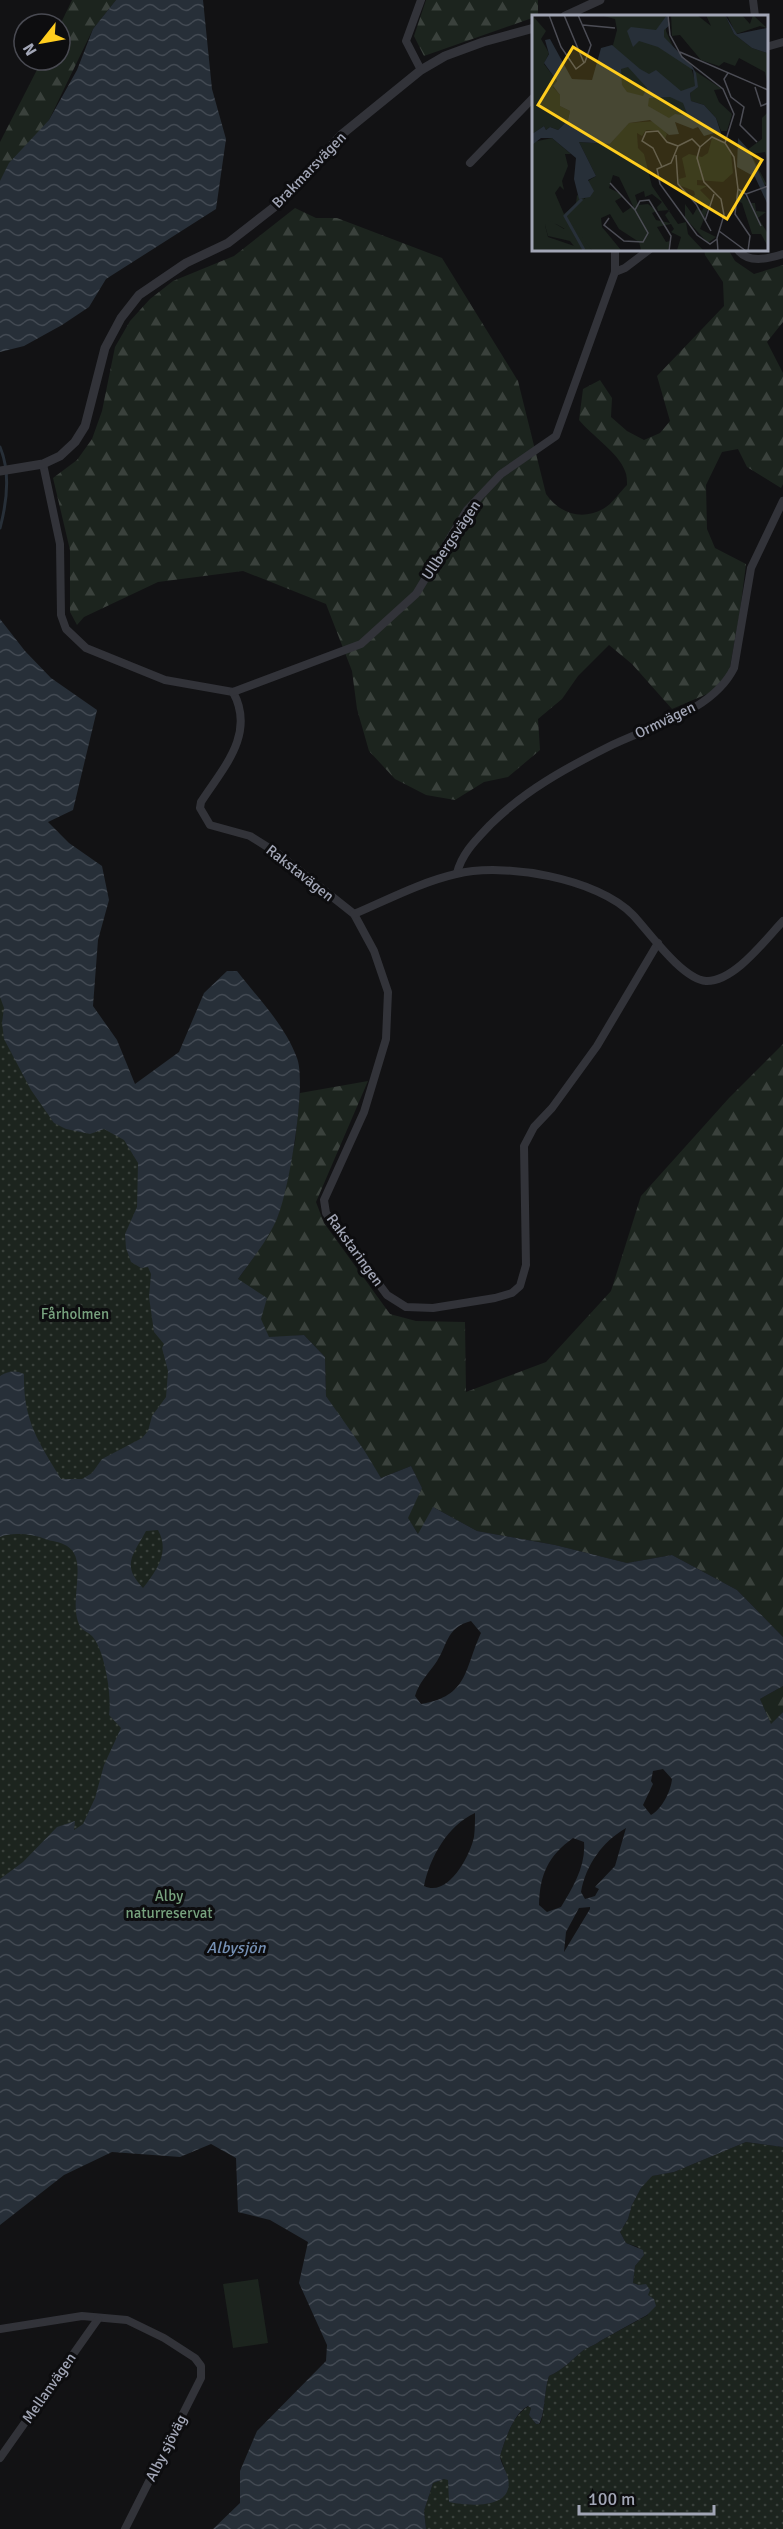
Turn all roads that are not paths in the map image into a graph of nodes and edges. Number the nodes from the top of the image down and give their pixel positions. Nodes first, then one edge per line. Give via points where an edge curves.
1 (420, 0) edge
2 (600, 0) edge
3 (753, 0) edge
4 (567, 15) edge
5 (755, 15) edge
6 (532, 29) edge
7 (783, 42) edge
8 (768, 46) edge
9 (420, 70) junction
10 (532, 99) edge
11 (470, 164) dead end
12 (615, 250) edge
13 (649, 250) edge
14 (737, 250) edge
15 (783, 254) edge
16 (615, 272) junction
17 (43, 464) junction
18 (0, 471) edge
19 (783, 501) edge
20 (233, 692) junction
21 (457, 873) junction
22 (354, 914) junction
23 (783, 921) edge
24 (658, 943) junction
25 (98, 2319) junction
26 (0, 2329) edge
27 (0, 2458) edge
28 (125, 2529) edge

1 - 9 street via 406,41
2 - 4 street
3 - 5 street
6 - 9 street, Brakmarsvägen via 445,56
7 - 8 street
9 - 17 street, Brakmarsvägen via 341,135 282,201 228,243 186,263 140,295 121,318 105,348 80,434 60,456
10 - 11 street
12 - 16 street, Ullbergsvägen
13 - 16 street
14 - 15 street via 754,259
16 - 20 street, Ullbergsvägen via 556,436 501,474 467,510 416,594 361,644
17 - 18 street
17 - 20 street via 60,544 61,615 66,629 86,648 165,680
19 - 21 street, Ormvägen via 751,568 734,668 726,682 714,695 685,712 549,778 508,808 461,859
20 - 22 street, Rakstavägen via 243,717 239,739 201,802 204,817 210,825 250,836 277,853
21 - 22 street
21 - 24 street via 528,873 584,885 630,912
22 - 24 street, Rakstaringen via 374,951 388,992 386,1039 364,1112 324,1200 326,1213 387,1295 406,1308 433,1308 495,1298 520,1286 526,1265 524,1146 534,1127 597,1046
23 - 24 street via 730,975 710,981 700,980 682,969
25 - 26 street via 82,2316
25 - 27 street, Mellanvägen
25 - 28 street, Alby sjöväg via 127,2320 164,2338 201,2366 201,2378

